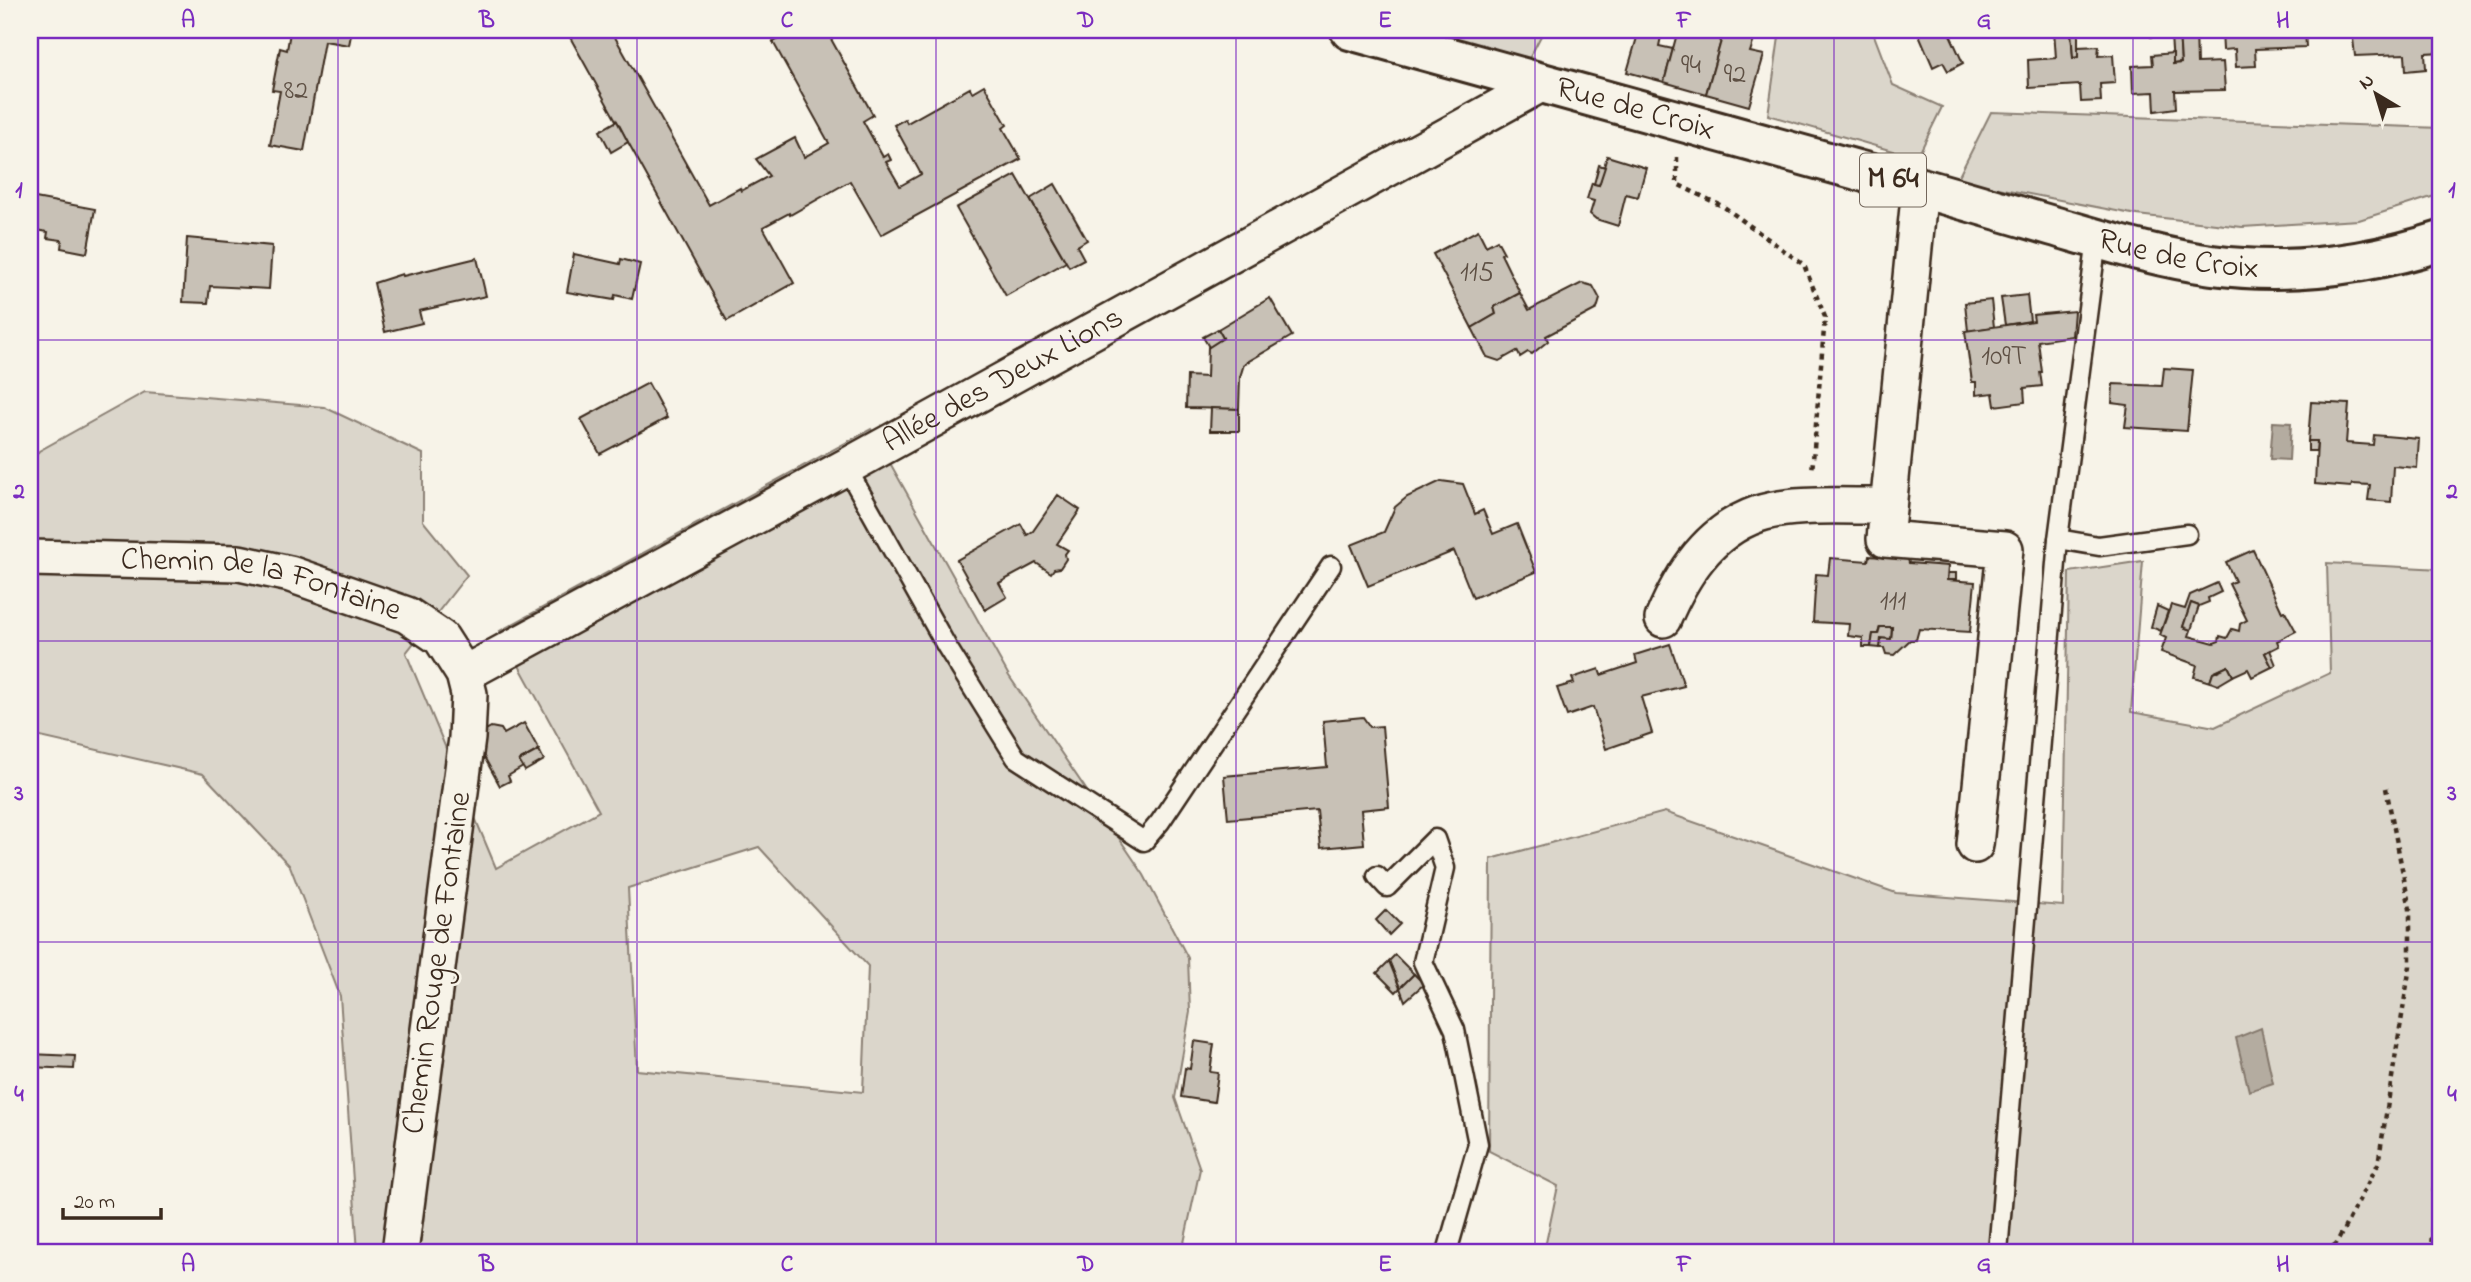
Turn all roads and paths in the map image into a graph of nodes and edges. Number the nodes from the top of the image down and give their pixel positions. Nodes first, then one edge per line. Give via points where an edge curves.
1 (1350, 30) edge
2 (1541, 84) junction
3 (1676, 121) junction
4 (1920, 187) junction
5 (2097, 239) junction
6 (2441, 241) edge
7 (846, 467) junction
8 (1888, 506) junction
9 (1809, 508) junction
10 (2187, 534) dead end
11 (2058, 539) junction
12 (30, 558) edge
13 (1331, 566) dead end
14 (1663, 619) dead end
15 (464, 674) junction
16 (2386, 788) dead end
17 (1975, 845) dead end
18 (1377, 876) dead end
19 (2441, 1132) edge
20 (400, 1252) edge
21 (1447, 1252) edge
22 (1998, 1252) edge
23 (2325, 1252) edge
24 (2431, 1252) edge

1 - 2 main road, Rue de Croix / M 64
2 - 3 main road, Rue de Croix / M 64
2 - 7 street, Allée des Deux Lions
3 - 4 main road, Rue de Croix / M 64
3 - 9 path via 1677,184 1724,207 1804,265 1825,317
4 - 5 main road, Rue de Croix / M 64
4 - 8 street
5 - 6 main road, Rue de Croix / M 64 via 2202,264 2267,269 2358,262
5 - 11 lane
7 - 13 lane via 947,647 1017,758 1144,841
7 - 15 street, Allée des Deux Lions
8 - 9 street
8 - 17 street via 1885,539 2005,549
9 - 14 street via 1758,513 1723,534 1692,563
10 - 11 lane via 2099,546
11 - 22 lane
12 - 15 street, Chemin de la Fontaine via 239,563 279,571 407,615 441,638
15 - 20 street, Chemin Rouge de Fontaine via 469,694 467,738
16 - 23 path via 2410,909 2410,966 2378,1164 2336,1244
18 - 21 lane via 1387,887 1435,839 1445,869 1423,962 1455,1030 1478,1144
19 - 24 path

